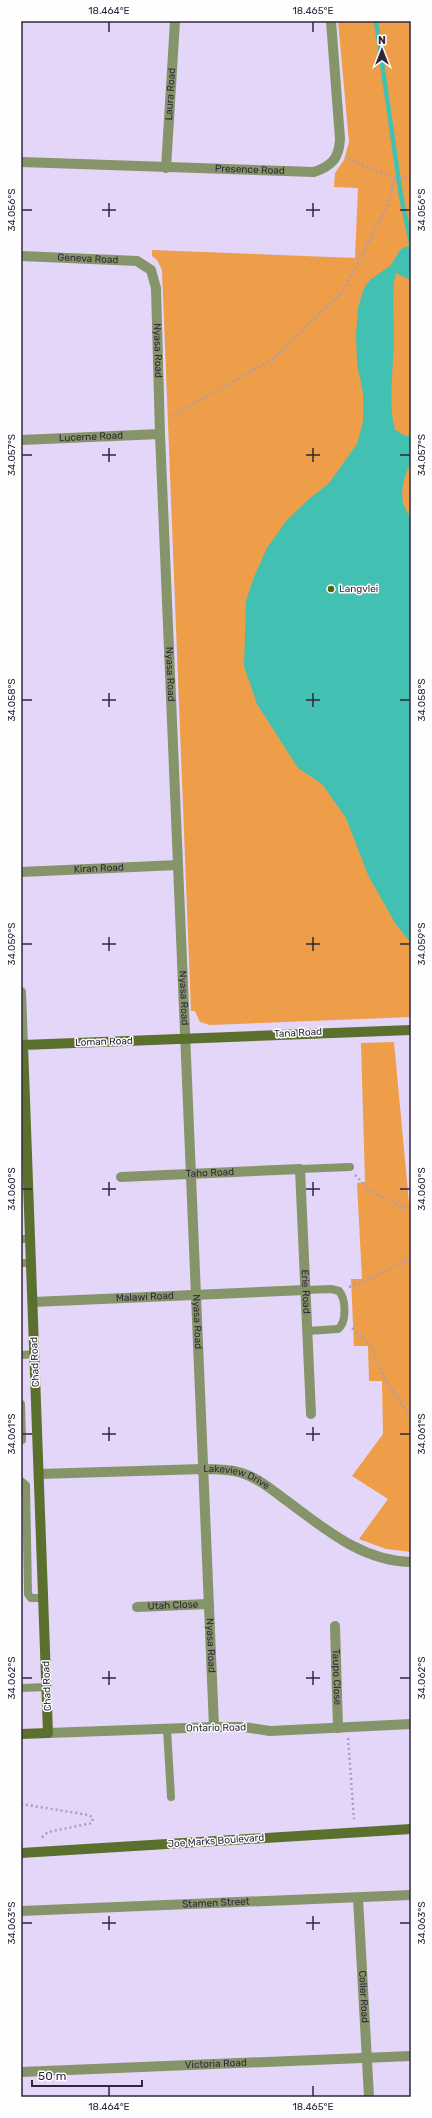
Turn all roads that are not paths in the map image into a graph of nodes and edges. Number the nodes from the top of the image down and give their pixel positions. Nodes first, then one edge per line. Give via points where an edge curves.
1 (175, 21) edge
2 (331, 21) edge
3 (21, 162) edge
4 (166, 168) junction
5 (21, 256) edge
6 (151, 270) joint
7 (160, 434) junction
8 (21, 440) edge
9 (178, 865) junction
10 (21, 872) edge
11 (21, 992) edge
12 (411, 1030) edge
13 (185, 1039) junction
14 (23, 1045) junction
15 (23, 1068) edge
16 (24, 1166) edge
17 (350, 1167) road end
18 (300, 1169) junction
19 (190, 1174) junction
20 (121, 1177) dead end
21 (26, 1239) edge
22 (21, 1263) edge
23 (32, 1263) junction
24 (305, 1290) junction
25 (195, 1295) junction
26 (33, 1302) junction
27 (307, 1331) junction
28 (21, 1354) edge
29 (34, 1354) junction
30 (21, 1404) edge
31 (311, 1414) dead end
32 (22, 1440) dead end
33 (203, 1469) junction
34 (39, 1474) junction
35 (21, 1481) edge
36 (411, 1562) edge
37 (43, 1598) junction
38 (208, 1604) junction
39 (137, 1606) dead end
40 (335, 1626) dead end
41 (47, 1687) junction
42 (21, 1688) edge
43 (411, 1724) edge
44 (214, 1727) junction
45 (342, 1728) junction
46 (167, 1729) junction
47 (48, 1733) junction
48 (21, 1734) edge
49 (171, 1797) dead end
50 (411, 1829) edge
51 (21, 1853) edge
52 (411, 1895) edge
53 (358, 1898) junction
54 (21, 1911) edge
55 (411, 2056) edge
56 (367, 2058) junction
57 (21, 2072) edge
58 (369, 2097) edge

1 - 4 street, Laura Road
2 - 4 street, Presence Road via 340,129 338,155 325,169 314,172
3 - 4 street, Presence Road
5 - 6 street, Geneva Road via 127,259 143,263
6 - 7 street, Nyasa Road via 156,288
7 - 8 street, Lucerne Road
7 - 9 street, Nyasa Road
9 - 10 street, Kiran Road
9 - 13 street, Nyasa Road
11 - 14 street, Chad Road
12 - 13 street, Tana Road via 360,1030
13 - 14 street, Loman Road
13 - 19 street, Nyasa Road
14 - 15 street, Chad Road
15 - 16 street, Chad Road
16 - 21 street, Chad Road
17 - 18 lane
18 - 19 street, Taho Road
18 - 24 street, Erie Road
19 - 20 street, Taho Road
19 - 25 street, Nyasa Road
21 - 23 street, Chad Road
22 - 23 lane
23 - 26 street, Chad Road
24 - 25 street, Malawi Road
24 - 27 street, Erie Road
24 - 27 lane via 331,1289 341,1294 344,1322 334,1330
25 - 26 street, Malawi Road
25 - 33 street, Nyasa Road
26 - 29 street, Chad Road
27 - 31 street, Erie Road
28 - 29 lane
29 - 34 street, Chad Road
30 - 32 lane
33 - 34 street, Lakeview Drive
33 - 36 street, Lakeview Drive via 230,1470 253,1478 352,1547 383,1560
33 - 38 street, Nyasa Road
34 - 37 street, Chad Road
35 - 37 lane via 26,1485 28,1594 31,1598
37 - 41 street, Chad Road
38 - 39 street, Utah Close
38 - 44 street, Nyasa Road
40 - 45 street, Taupo Close
41 - 42 lane
41 - 47 street, Chad Road
43 - 45 street, Ontario Road
44 - 45 street, Ontario Road via 244,1727 270,1731
44 - 46 street, Ontario Road
46 - 47 street, Ontario Road
46 - 49 lane
47 - 48 street, Ontario Road
50 - 51 street, Joe Marks Boulevard
52 - 53 street, Stamen Street
53 - 54 street, Stamen Street
53 - 56 street, Coller Road
55 - 56 street, Victoria Road
56 - 57 street, Victoria Road
56 - 58 street, Coller Road

